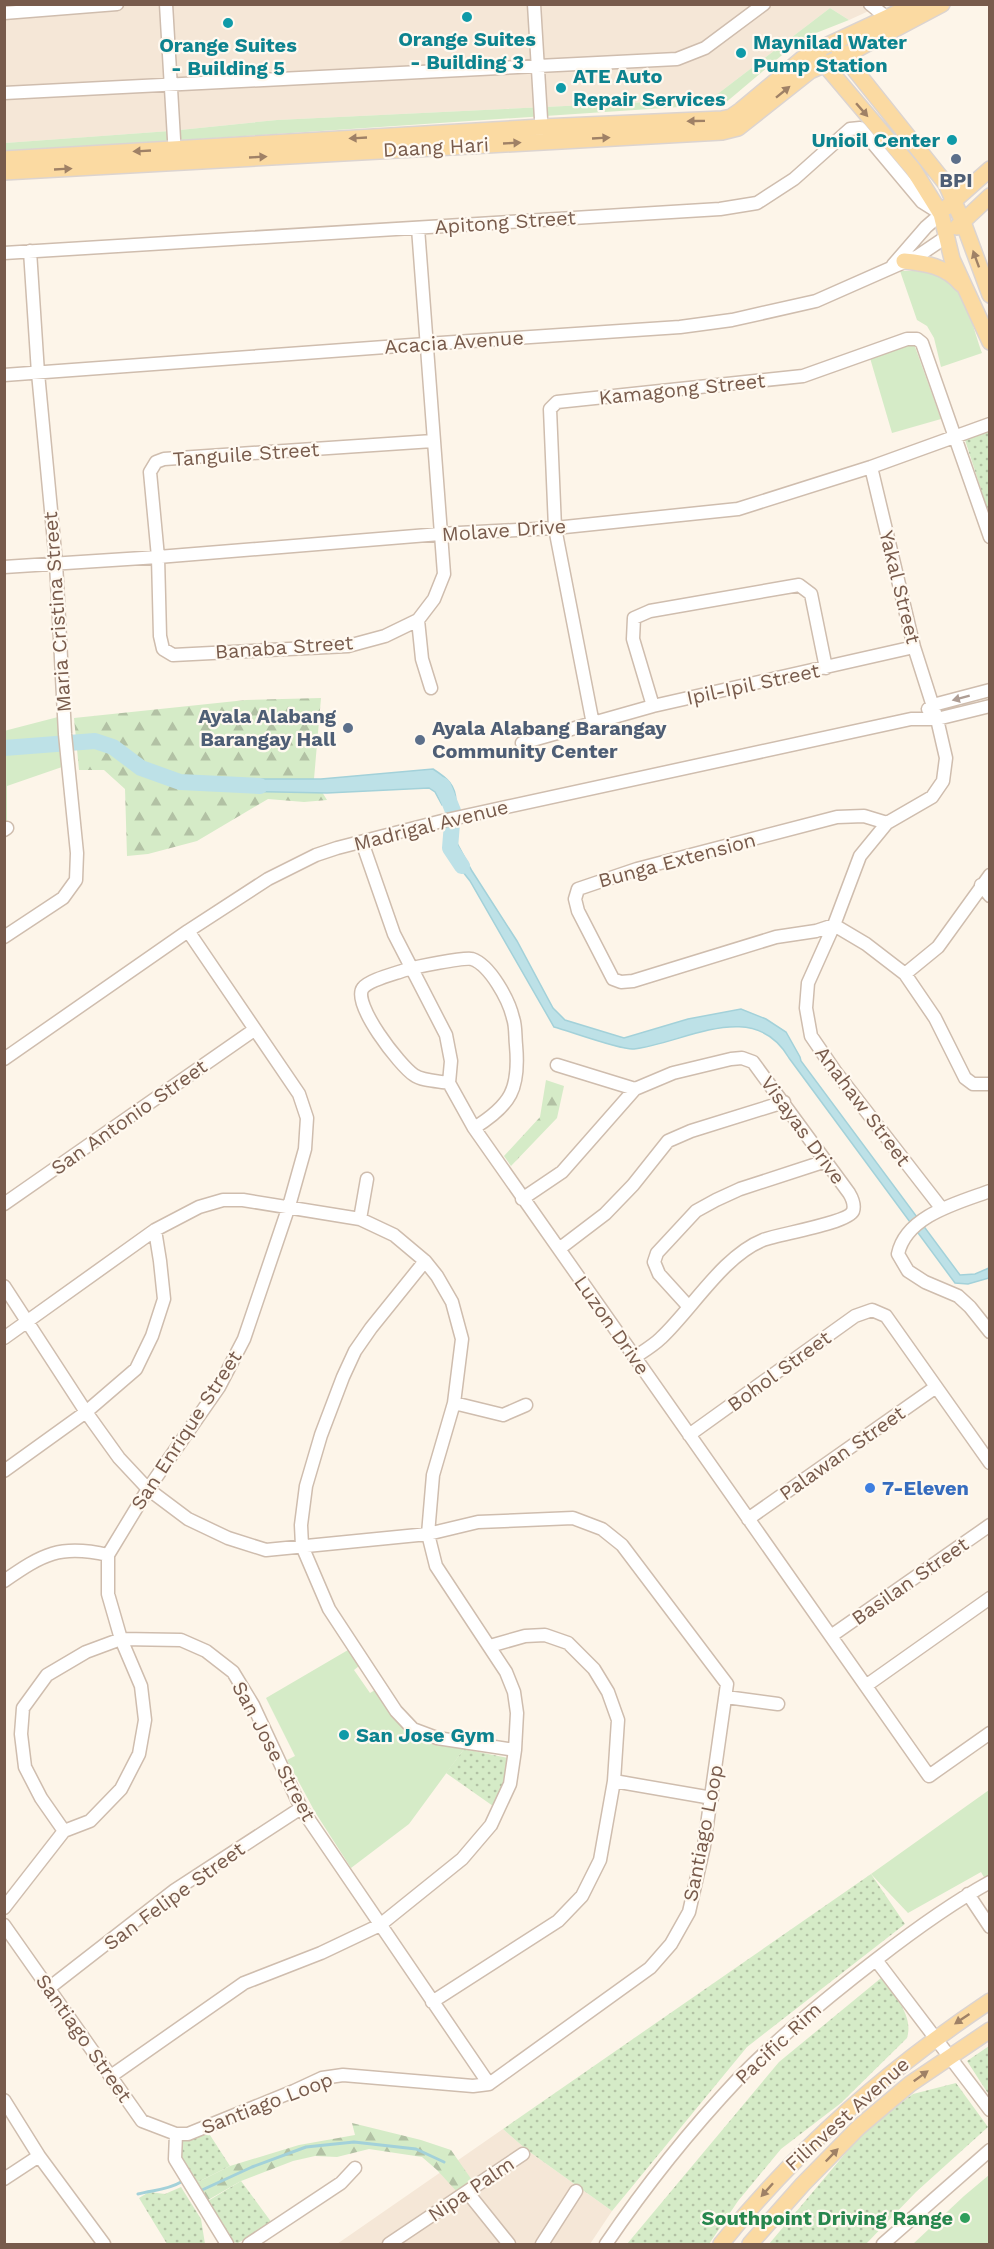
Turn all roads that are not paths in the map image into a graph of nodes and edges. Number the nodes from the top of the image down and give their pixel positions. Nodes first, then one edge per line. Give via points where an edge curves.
1 (117, 4) edge
2 (166, 4) edge
3 (534, 4) edge
4 (764, 4) edge
5 (870, 4) edge
6 (916, 4) edge
7 (942, 4) edge
8 (4, 13) edge
9 (887, 18) junction
10 (834, 42) junction
11 (815, 51) junction
12 (844, 56) junction
13 (824, 65) junction
14 (537, 66) junction
15 (169, 84) junction
16 (4, 93) edge
17 (542, 134) junction
18 (174, 156) junction
19 (4, 159) edge
20 (990, 169) edge
21 (4, 172) edge
22 (990, 196) edge
23 (954, 201) junction
24 (941, 214) junction
25 (963, 222) junction
26 (418, 228) junction
27 (946, 237) junction
28 (30, 251) junction
29 (4, 253) edge
30 (899, 263) junction
31 (966, 290) junction
32 (990, 295) edge
33 (990, 342) edge
34 (426, 344) junction
35 (38, 373) junction
36 (4, 375) edge
37 (990, 424) edge
38 (955, 437) junction
39 (433, 441) junction
40 (871, 467) junction
41 (555, 528) junction
42 (440, 534) junction
43 (990, 537) edge
44 (158, 557) junction
45 (56, 563) junction
46 (4, 567) edge
47 (418, 620) junction
48 (914, 647) junction
49 (826, 668) junction
50 (431, 688) dead end
51 (990, 690) edge
52 (933, 705) junction
53 (653, 706) junction
54 (990, 706) edge
55 (911, 719) junction
56 (937, 719) junction
57 (593, 724) junction
58 (522, 743) dead end
59 (887, 823) junction
60 (362, 842) junction
61 (990, 875) edge
62 (981, 885) junction
63 (990, 896) edge
64 (834, 925) junction
65 (188, 931) junction
66 (4, 937) edge
67 (411, 968) junction
68 (904, 974) junction
69 (254, 1030) junction
70 (4, 1059) edge
71 (557, 1065) dead end
72 (449, 1083) junction
73 (990, 1084) edge
74 (635, 1089) junction
75 (784, 1102) junction
76 (474, 1128) junction
77 (826, 1161) junction
78 (367, 1179) dead end
79 (990, 1191) edge
80 (522, 1199) junction
81 (4, 1204) edge
82 (289, 1206) junction
83 (942, 1209) junction
84 (360, 1219) junction
85 (155, 1230) junction
86 (559, 1249) junction
87 (425, 1261) junction
88 (4, 1286) edge
89 (689, 1306) junction
90 (28, 1321) junction
91 (989, 1329) edge
92 (4, 1338) edge
93 (635, 1357) junction
94 (936, 1387) junction
95 (454, 1403) junction
96 (526, 1405) dead end
97 (86, 1413) junction
98 (689, 1435) junction
99 (990, 1463) edge
100 (4, 1470) edge
101 (148, 1489) junction
102 (748, 1519) junction
103 (990, 1525) edge
104 (428, 1534) junction
105 (302, 1546) junction
106 (108, 1555) junction
107 (4, 1581) edge
108 (990, 1598) edge
109 (831, 1636) junction
110 (121, 1639) junction
111 (490, 1646) junction
112 (867, 1685) junction
113 (726, 1697) junction
114 (778, 1704) dead end
115 (990, 1733) edge
116 (515, 1750) junction
117 (614, 1781) junction
118 (712, 1798) junction
119 (301, 1808) junction
120 (64, 1832) junction
121 (990, 1882) edge
122 (968, 1894) junction
123 (4, 1908) edge
124 (4, 1925) edge
125 (380, 1925) junction
126 (990, 1927) edge
127 (876, 1960) junction
128 (49, 1988) junction
129 (990, 2001) edge
130 (432, 2002) junction
131 (990, 2030) edge
132 (935, 2038) junction
133 (949, 2056) junction
134 (111, 2076) junction
135 (489, 2084) junction
136 (4, 2100) edge
137 (990, 2110) edge
138 (176, 2134) junction
139 (990, 2150) edge
140 (523, 2154) dead end
141 (39, 2156) junction
142 (355, 2168) dead end
143 (4, 2179) edge
144 (576, 2191) dead end
145 (468, 2193) junction
146 (104, 2244) edge
147 (227, 2244) edge
148 (249, 2244) edge
149 (389, 2244) edge
150 (509, 2244) edge
151 (542, 2244) edge
152 (606, 2244) edge
153 (721, 2244) edge
154 (750, 2244) edge
155 (883, 2244) edge

1 - 8 street
2 - 15 street
3 - 14 street
4 - 14 street via 705,48 677,60
5 - 9 street
6 - 9 main road, Daang Hari
7 - 12 main road, Daang Hari
9 - 10 main road, Daang Hari
10 - 11 main road, Daang Hari
10 - 12 main road
11 - 13 main road
11 -> 17 main road, Daang Hari via 730,117
12 - 13 main road, Daang Hari
12 - 23 main road via 946,184
17 -> 13 main road, Daang Hari via 722,132 738,128 810,71
13 -> 24 main road via 913,169
14 - 15 street
14 - 17 street
15 - 16 street
15 - 18 street
17 - 18 main road, Daang Hari
18 -> 19 main road, Daang Hari
21 -> 18 main road, Daang Hari
20 - 23 main road, Acacia Avenue
22 - 25 main road, Acacia Avenue
23 - 24 main road, Acacia Avenue
23 - 25 main road
24 - 26 street, Apitong Street via 922,202 860,128 850,129 794,179 757,203 720,209
24 - 27 main road
24 - 30 street, Acacia Avenue
25 - 27 main road, Acacia Avenue
32 -> 25 main road
26 - 28 street, Apitong Street
26 - 34 street, Banaba Street
27 - 30 street, Acacia Avenue via 918,256
27 - 31 main road
28 - 29 street, Apitong Street
28 - 35 street, Maria Cristina Street
30 - 31 main road via 921,262 939,268
30 - 34 street, Acacia Avenue via 816,301 732,320
31 - 33 main road
34 - 35 street, Acacia Avenue
34 - 39 street, Banaba Street
35 - 36 street, Acacia Avenue
35 - 45 street, Maria Cristina Street
37 - 38 street, Molave Drive
38 - 40 street, Molave Drive
38 - 41 street, Kamagong Street via 922,343 917,339 907,339 803,376 557,402 550,409
38 - 43 street, Kamagong Street
39 - 42 street, Banaba Street
39 - 44 street, Tanguile Street via 156,462 150,472
40 - 41 street, Molave Drive via 738,509
40 - 48 street, Yakal Street
41 - 42 street, Molave Drive
41 - 57 street, Kamagong Street
42 - 44 street, Molave Drive
42 - 47 street, Banaba Street via 444,574 434,599
44 - 45 street, Molave Drive
44 - 47 street, Banaba Street via 160,636 163,648 172,655 348,646 385,636
45 - 46 street, Molave Drive
45 - 66 street, Maria Cristina Street via 65,734 77,853 75,879 63,898
47 - 50 street via 422,659
48 - 49 street, Ipil-Ipil Street
48 - 52 street, Yakal Street
49 - 53 street, Ipil-Ipil Street
49 - 53 street via 812,594 799,585 650,611 634,618 633,639
51 -> 52 street, Madrigal Avenue
52 - 55 street, Madrigal Avenue
52 - 56 street, Yakal Street
53 - 57 street, Ipil-Ipil Street
54 - 56 street, Madrigal Avenue
55 - 56 street, Madrigal Avenue
55 - 60 street, Madrigal Avenue via 463,816
56 - 59 street, Anahaw Street via 946,758 943,781 932,797
57 - 58 street, Ipil-Ipil Street
59 - 64 street, Anahaw Street via 860,856
59 - 64 street, Bunga Extension via 864,816 837,817 638,869 578,889 575,899 613,979 621,981 633,981 776,937
60 - 65 street, Madrigal Avenue via 316,855 268,879
60 - 67 street via 394,934
61 - 62 street
62 - 63 street
62 - 68 street via 938,947
64 - 68 street
64 - 83 street, Anahaw Street via 808,983 806,1008 811,1036
65 - 69 street, San Enrique Street
65 - 70 street, Madrigal Avenue
67 - 72 street via 446,1035 451,1061
67 - 72 street via 363,988 362,1005 400,1063 415,1076
67 - 76 street via 470,958 484,966 496,982 513,1017 517,1063 512,1093 496,1114
68 - 73 street via 935,1018 965,1078 973,1084
69 - 81 street, San Antonio Street
69 - 82 street, San Enrique Street via 299,1094 307,1118 305,1149
71 - 74 street
72 - 76 street, Luzon Drive
74 - 75 street, Visayas Drive via 673,1073 742,1058 753,1062
74 - 80 street, Visayas Drive via 562,1172
75 - 77 street, Visayas Drive
75 - 86 street via 668,1141 605,1214
76 - 80 street, Luzon Drive
77 - 89 street, Visayas Drive via 853,1202 848,1216 762,1240 742,1251
77 - 89 street via 740,1189 696,1211 657,1253 654,1262 659,1274
78 - 84 street
79 - 83 street
80 - 86 street, Luzon Drive
82 - 84 street
82 - 85 street via 223,1200 199,1207
82 - 101 street, San Enrique Street via 244,1339 219,1387
83 - 91 street via 910,1230 898,1254 908,1271 958,1296
84 - 87 street via 394,1235
85 - 90 street
85 - 97 street via 164,1299 152,1335 136,1369
86 - 93 street, Luzon Drive
87 - 95 street via 452,1302 462,1338
87 - 105 street via 370,1328 343,1377 306,1486
88 - 90 street, Santiago Loop
89 - 93 street, Visayas Drive via 661,1338
90 - 92 street
90 - 97 street, Santiago Loop
93 - 98 street, Luzon Drive
94 - 98 street, Bohol Street via 886,1316 872,1310 855,1316
94 - 99 street
94 - 102 street, Palawan Street
95 - 96 street via 503,1415
95 - 104 street via 433,1475
97 - 100 street
97 - 101 street, Santiago Loop
98 - 102 street, Luzon Drive
101 - 105 street, Santiago Loop via 188,1519 228,1538 266,1550
101 - 106 street, San Enrique Street
102 - 109 street, Luzon Drive
103 - 109 street, Basilan Street
104 - 105 street, Santiago Loop
104 - 111 street via 436,1566
104 - 113 street, Santiago Loop via 478,1522 573,1518 602,1529 622,1545 727,1684
105 - 116 street via 329,1609 396,1711 413,1729 437,1738
106 - 107 street via 73,1550 49,1553
106 - 110 street, San Enrique Street via 108,1594
108 - 112 street
109 - 112 street, Luzon Drive
110 - 119 street, San Jose Street via 181,1640 206,1651 233,1672 253,1705
110 - 120 street, San Enrique Street via 141,1686 145,1720 139,1754 122,1789 90,1821
110 - 120 street, San Jose Street via 86,1652 47,1675 23,1708 25,1767
111 - 116 street via 514,1692
111 - 117 street via 545,1635 568,1643 594,1669 618,1720
112 - 115 street, Luzon Drive via 929,1776
113 - 114 street
113 - 118 street, Santiago Loop
116 - 125 street via 510,1784 491,1825 462,1859
117 - 118 street
117 - 130 street via 600,1860 582,1896 558,1921
118 - 135 street, Santiago Loop via 689,1912 671,1944 650,1968
119 - 125 street, San Jose Street
119 - 128 street, San Felipe Street via 175,1890
120 - 123 street, San Enrique Street
121 - 122 street, Pacific Rim
122 - 126 street
122 - 127 street, Pacific Rim
124 - 128 street, Santiago Street
125 - 130 street, San Jose Street
125 - 134 street via 244,1983
127 - 132 street
127 - 152 street, Pacific Rim via 811,2011 740,2077 649,2183
128 - 134 street, Santiago Street
129 -> 132 main road, Filinvest Avenue
130 - 135 street, San Jose Street
131 - 133 main road, Filinvest Avenue
132 - 133 street
132 -> 153 main road, Filinvest Avenue via 894,2069 791,2162
133 - 137 street
154 -> 133 main road, Filinvest Avenue via 859,2127
134 - 138 street, Santiago Street via 142,2121
135 - 138 street, Santiago Loop via 343,2075 322,2078 188,2134
136 - 141 street
138 - 147 street via 175,2159
139 - 155 street
140 - 145 street, Nipa Palm
141 - 143 street
141 - 146 street
142 - 148 street via 341,2183
144 - 151 street
145 - 149 street, Nipa Palm
145 - 150 street

